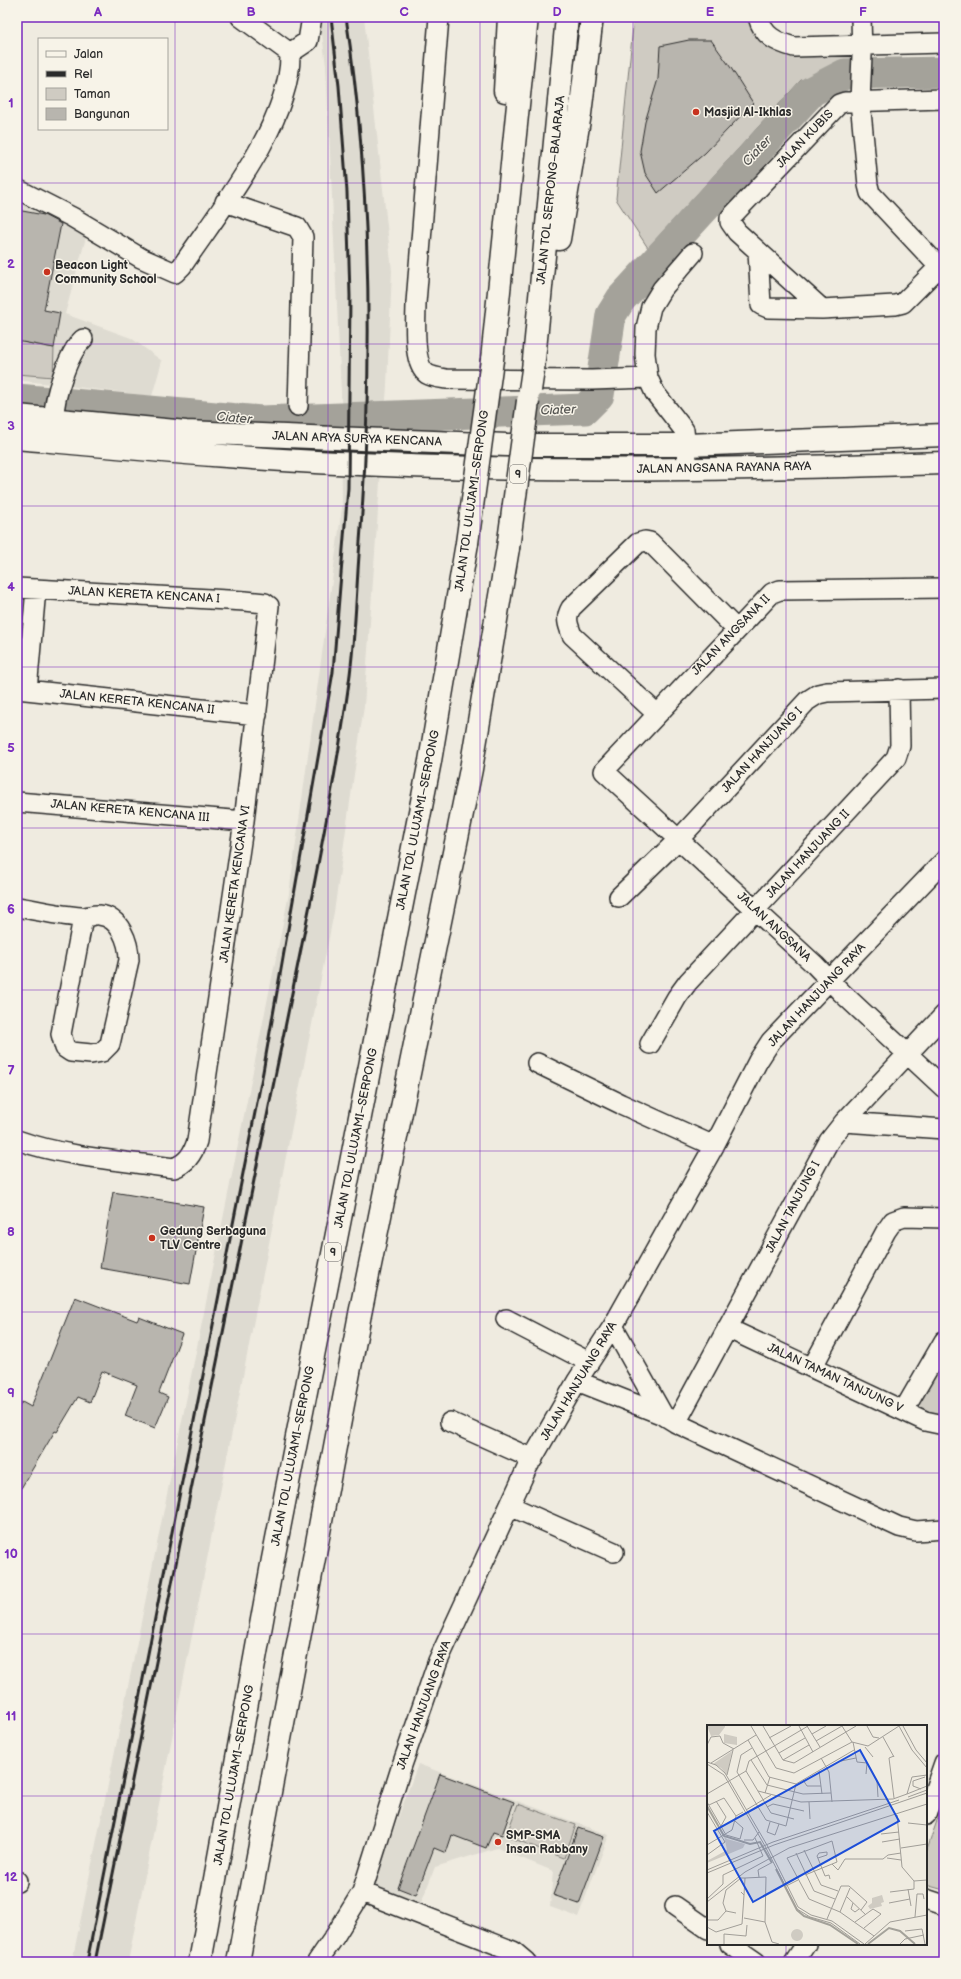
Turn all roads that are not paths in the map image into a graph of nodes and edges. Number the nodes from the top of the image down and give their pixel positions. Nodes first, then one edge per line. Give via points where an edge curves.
1 (241, 17) edge
2 (312, 17) edge
3 (439, 17) edge
4 (509, 17) edge
5 (527, 17) edge
6 (568, 17) edge
7 (592, 17) edge
8 (758, 17) edge
9 (861, 17) edge
10 (944, 43) edge
11 (862, 50) junction
12 (290, 53) junction
13 (861, 94) junction
14 (944, 99) edge
15 (17, 189) edge
16 (225, 202) junction
17 (758, 251) junction
18 (693, 253) dead end
19 (941, 270) edge
20 (822, 309) junction
21 (83, 339) dead end
22 (492, 360) junction
23 (533, 367) junction
24 (648, 378) junction
25 (298, 406) dead end
26 (55, 407) junction
27 (17, 416) edge
28 (186, 432) junction
29 (944, 435) edge
30 (17, 438) edge
31 (507, 445) junction
32 (687, 445) junction
33 (185, 453) junction
34 (944, 463) edge
35 (504, 469) junction
36 (688, 470) junction
37 (17, 588) edge
38 (944, 588) edge
39 (36, 589) junction
40 (269, 606) joint
41 (736, 629) junction
42 (22, 689) edge
43 (899, 689) junction
44 (944, 689) edge
45 (656, 713) junction
46 (257, 715) junction
47 (604, 768) joint
48 (17, 802) edge
49 (244, 821) junction
50 (679, 838) junction
51 (944, 861) edge
52 (619, 897) dead end
53 (17, 907) edge
54 (755, 911) junction
55 (83, 918) junction
56 (830, 981) junction
57 (944, 1015) edge
58 (650, 1044) dead end
59 (907, 1054) junction
60 (536, 1063) dead end
61 (944, 1088) edge
62 (844, 1122) junction
63 (944, 1129) edge
64 (17, 1140) edge
65 (714, 1146) junction
66 (944, 1218) edge
67 (506, 1319) dead end
68 (613, 1326) junction
69 (727, 1328) junction
70 (944, 1341) edge
71 (589, 1362) junction
72 (812, 1368) junction
73 (577, 1381) junction
74 (904, 1410) junction
75 (669, 1419) junction
76 (450, 1422) dead end
77 (944, 1424) edge
78 (532, 1459) junction
79 (510, 1506) junction
80 (944, 1530) edge
81 (614, 1552) dead end
82 (944, 1763) edge
83 (927, 1812) edge
84 (362, 1892) junction
85 (927, 1900) edge
86 (944, 1905) edge
87 (675, 1906) dead end
88 (707, 1928) edge
89 (731, 1945) edge
90 (805, 1945) edge
91 (200, 1962) edge
92 (238, 1962) edge
93 (317, 1962) edge
94 (526, 1962) edge
95 (756, 1962) edge
96 (794, 1962) edge

1 - 12 street
2 - 12 street via 308,41
3 - 24 street via 416,303 417,351 420,364 426,373 446,379
4 - 22 main road
5 - 22 main road
6 - 23 main road, JALAN TOL SERPONG–BALARAJA
7 - 23 main road via 580,114 560,233
8 - 11 street via 760,27 770,36 794,47
9 - 11 street
10 - 11 street
11 - 13 street
12 - 16 street via 290,66 282,102 258,153
13 - 14 street, JALAN KUBIS
13 - 17 street, JALAN KUBIS via 832,110 731,215 730,222
13 - 19 street via 870,193
15 - 16 street via 72,217 141,258 176,273
16 - 25 street via 297,227 303,237
17 - 20 street
17 - 20 street via 760,306
18 - 24 street via 662,289 651,307 646,328 645,354
19 - 20 street via 903,303
21 - 26 street via 75,349
22 - 91 main road, JALAN TOL ULUJAMI–SERPONG / 9, bridge via 467,543 430,761 273,1559
23 - 92 main road, 9, bridge via 508,548 471,769 360,1314
24 - 32 street via 655,393 684,430
26 - 27 main road, JALAN ARYA SURYA KENCANA
26 - 28 main road, JALAN ARYA SURYA KENCANA
28 - 31 main road, JALAN ARYA SURYA KENCANA
28 - 33 main road
29 - 32 main road, JALAN ANGSANA RAYANA RAYA
30 - 33 main road, JALAN ARYA SURYA KENCANA
31 - 32 main road, JALAN ANGSANA RAYANA RAYA
31 - 35 main road
32 - 36 street
33 - 35 main road, JALAN ARYA SURYA KENCANA via 382,465
34 - 36 main road, JALAN ANGSANA RAYANA RAYA
35 - 36 main road, JALAN ANGSANA RAYANA RAYA
37 - 39 street, JALAN KERETA KENCANA I
38 - 41 street, JALAN ANGSANA II via 780,590 766,598
39 - 40 street, JALAN KERETA KENCANA I via 265,603
39 - 42 street
40 - 46 street, JALAN KERETA KENCANA VI
41 - 45 street, JALAN ANGSANA II
41 - 45 street via 650,542 645,541 638,543 572,608 567,620 572,635
42 - 46 street, JALAN KERETA KENCANA II
43 - 44 street, JALAN HANJUANG I
43 - 50 street, JALAN HANJUANG I via 827,692 807,701
43 - 54 street, JALAN HANJUANG II via 900,746 896,758
45 - 47 street, JALAN ANGSANA II
46 - 49 street, JALAN KERETA KENCANA VI
47 - 50 street, JALAN ANGSANA via 606,774
48 - 49 street, JALAN KERETA KENCANA III
49 - 64 street, JALAN KERETA KENCANA VI via 197,1141 189,1158 174,1168 83,1155
50 - 52 street, JALAN HANJUANG I
50 - 54 street, JALAN ANGSANA
51 - 56 street, JALAN HANJUANG RAYA
53 - 55 street
54 - 56 street, JALAN ANGSANA
54 - 58 street, JALAN HANJUANG II via 688,982
55 - 55 street via 101,915 111,919 119,927 129,946 129,960 110,1044 102,1052 91,1054 70,1052 65,1048 61,1034
56 - 59 street, JALAN ANGSANA
56 - 65 street, JALAN HANJUANG RAYA via 771,1042 754,1067
57 - 59 street, JALAN TANJUNG I
59 - 61 street, JALAN ANGSANA
59 - 62 street, JALAN TANJUNG I
60 - 65 street
62 - 63 street
62 - 69 street, JALAN TANJUNG I via 819,1157
65 - 68 street, JALAN HANJUANG RAYA
66 - 72 street via 904,1216 893,1221
67 - 71 street
68 - 71 street, JALAN HANJUANG RAYA
68 - 75 street
69 - 72 street, JALAN TAMAN TANJUNG V
69 - 75 street, JALAN TANJUNG I
70 - 74 street
71 - 73 street, JALAN HANJUANG RAYA
72 - 74 street, JALAN TAMAN TANJUNG V
73 - 75 street
73 - 78 street, JALAN HANJUANG RAYA
74 - 77 street, JALAN TAMAN TANJUNG V via 925,1421
75 - 80 street via 898,1527 916,1531
76 - 78 street
78 - 79 street, JALAN HANJUANG RAYA
79 - 81 street
79 - 84 street, JALAN HANJUANG RAYA via 438,1661
82 - 83 street
84 - 93 street, JALAN HANJUANG RAYA
84 - 94 street via 513,1951
85 - 86 street
87 - 88 street
89 - 95 street
90 - 96 street

